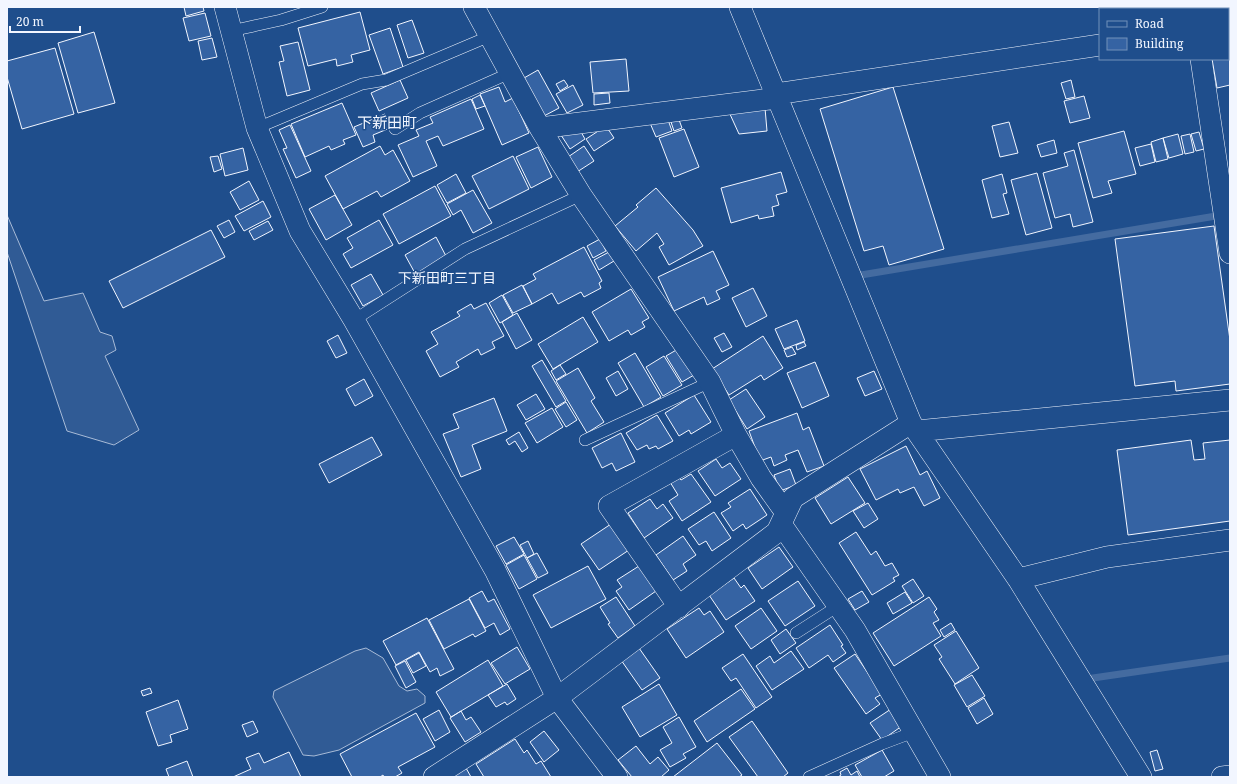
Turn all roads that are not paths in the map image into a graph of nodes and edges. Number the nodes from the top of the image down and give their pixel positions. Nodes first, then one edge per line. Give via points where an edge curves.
1 (225, 7) edge
2 (322, 7) edge
3 (474, 7) edge
4 (740, 7) edge
5 (231, 30) junction
6 (490, 36) junction
7 (1099, 45) edge
8 (1201, 60) edge
9 (510, 73) junction
10 (777, 96) junction
11 (256, 128) junction
12 (540, 128) junction
13 (395, 129) dead end
14 (581, 195) junction
15 (1230, 253) edge
16 (354, 320) junction
17 (710, 382) junction
18 (1230, 400) edge
19 (914, 427) junction
20 (736, 435) junction
21 (585, 440) dead end
22 (784, 518) junction
23 (1230, 540) edge
24 (1018, 579) junction
25 (679, 606) junction
26 (838, 606) junction
27 (796, 633) dead end
28 (557, 698) junction
29 (914, 732) junction
30 (1230, 776) edge
31 (434, 777) edge
32 (617, 777) edge
33 (809, 777) edge
34 (940, 777) edge
35 (1141, 777) edge
36 (1222, 777) edge

1 - 5 street
2 - 5 lane via 280,20
3 - 6 street
4 - 10 street
5 - 11 street
6 - 9 street
6 - 11 lane via 386,80 362,84
7 - 10 street
8 - 15 street
9 - 12 street
9 - 13 lane via 420,113
10 - 12 street
10 - 19 street via 858,298
11 - 16 street via 300,231
12 - 14 street
14 - 16 lane via 465,249
14 - 17 street
16 - 28 street via 495,570
17 - 20 street
17 - 21 lane
18 - 19 street
19 - 22 street via 793,498
19 - 24 street
20 - 22 street
20 - 25 street via 609,506
22 - 25 street via 777,532
22 - 26 street
23 - 24 street via 1107,557
24 - 35 street
25 - 28 street
26 - 27 lane
26 - 29 street via 855,630
28 - 31 street
28 - 32 street
29 - 33 lane
29 - 34 street
30 - 36 street

